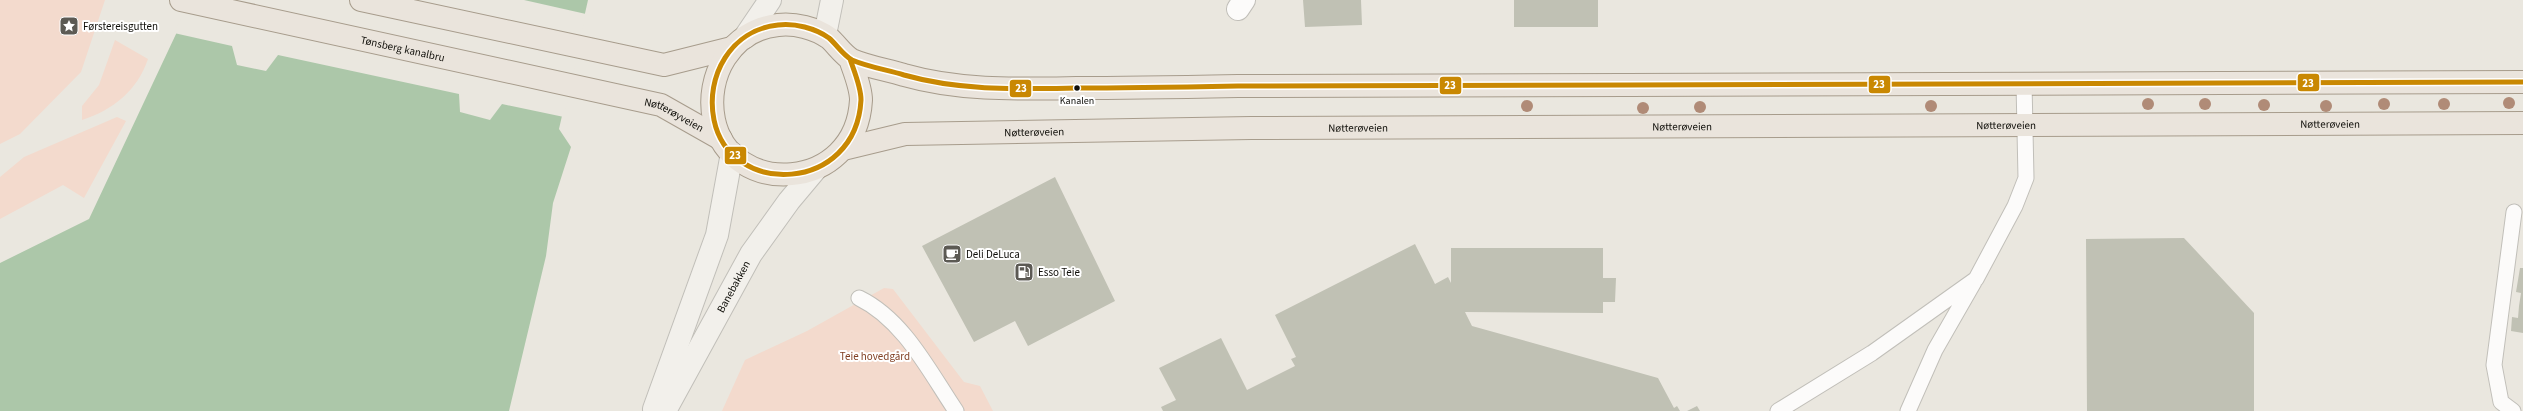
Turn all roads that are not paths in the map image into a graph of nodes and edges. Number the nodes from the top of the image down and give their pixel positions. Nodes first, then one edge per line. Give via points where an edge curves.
1 (181, 0) edge
2 (361, 0) edge
3 (770, 0) edge
4 (832, 0) edge
5 (825, 35) junction
6 (738, 42) junction
7 (850, 59) junction
8 (2523, 82) edge
9 (2024, 83) junction
10 (624, 96) joint
11 (2523, 123) edge
12 (2024, 124) junction
13 (727, 146) junction
14 (843, 149) junction
15 (815, 170) junction
16 (2514, 212) dead end
17 (1976, 279) junction
18 (859, 298) dead end
19 (654, 411) edge
20 (665, 411) edge
21 (956, 411) edge
22 (1778, 411) edge
23 (1908, 411) edge
24 (2513, 411) edge

1 - 10 main road, Tønsberg kanalbru
2 - 6 main road, Nøtterøyveien via 664,65
3 - 6 main road
4 - 5 main road
5 - 6 main road, Nøtterøyveien via 804,26 781,24 759,29
5 - 7 main road, Nøtterøyveien
6 - 13 main road, Nøtterøyveien via 721,61 711,91 714,123
7 - 9 main road via 937,84 1001,89
7 - 14 main road, Nøtterøyveien via 862,96 853,135
8 - 9 main road
9 - 12 lane
10 - 13 main road, Nøtterøyveien via 661,105
11 - 12 main road, Nøtterøveien
12 - 14 main road, Nøtterøveien via 1251,128 913,133
12 - 17 lane via 2026,178 2015,206
13 - 15 main road, Nøtterøyveien via 750,166 771,174 793,175
13 - 19 main road via 717,235
14 - 15 main road, Nøtterøyveien
15 - 20 main road, Banebakken via 751,254
16 - 24 lane via 2494,365 2501,402
17 - 22 lane via 1872,353
17 - 23 lane via 1935,350
18 - 21 lane via 872,304 904,334

